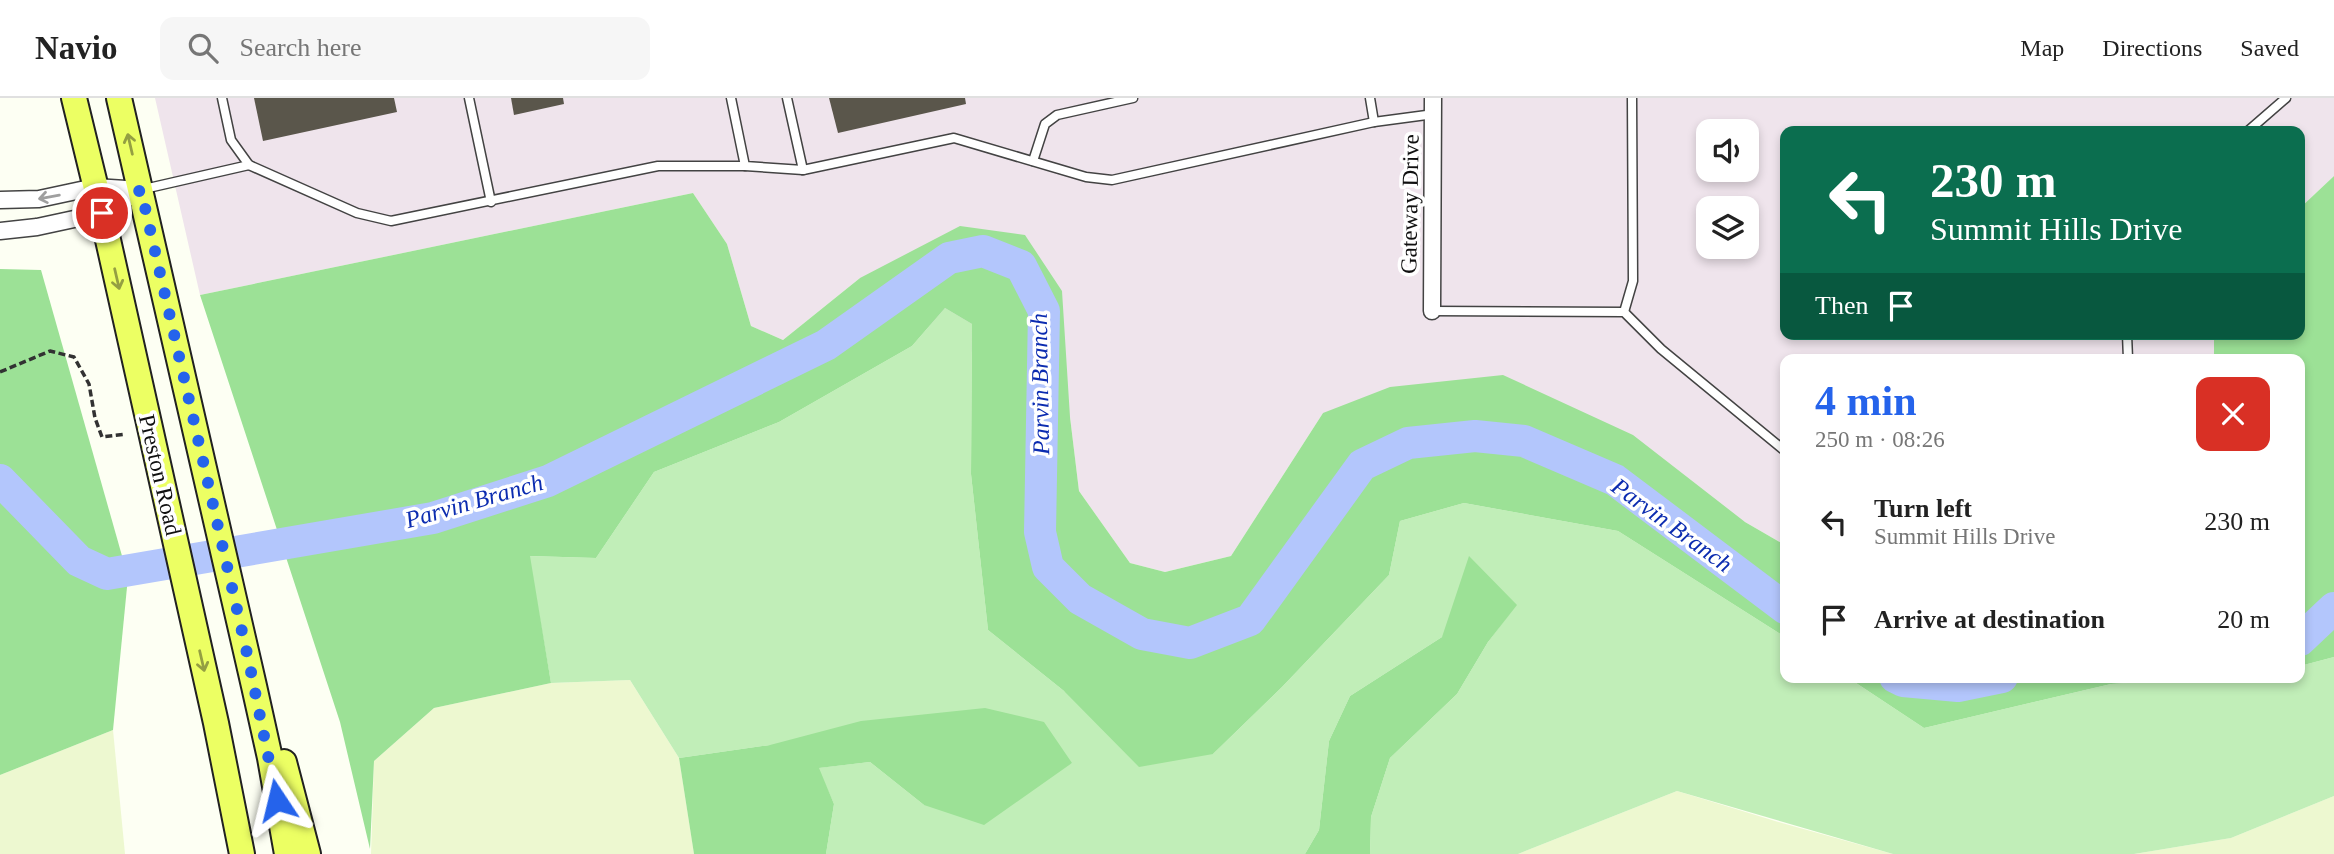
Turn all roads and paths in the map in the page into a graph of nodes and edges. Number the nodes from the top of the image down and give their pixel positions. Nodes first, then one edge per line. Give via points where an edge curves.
1 (74, 98) edge
2 (119, 98) edge
3 (222, 98) edge
4 (468, 98) edge
5 (731, 98) edge
6 (787, 98) edge
7 (1133, 98) edge
8 (1370, 98) edge
9 (1632, 98) edge
10 (2286, 98) edge
11 (1433, 106) edge
12 (1374, 122) junction
13 (2254, 126) edge
14 (1033, 161) junction
15 (249, 165) junction
16 (745, 166) junction
17 (803, 170) junction
18 (95, 187) junction
19 (141, 190) junction
20 (0, 200) edge
21 (491, 202) junction
22 (102, 213) junction
23 (0, 231) edge
24 (1432, 311) joint
25 (1624, 312) junction
26 (0, 372) edge
27 (126, 434) dead end
28 (1780, 448) edge
29 (254, 686) junction
30 (216, 723) junction
31 (232, 854) edge
32 (242, 854) edge
33 (287, 854) edge
34 (308, 854) edge

1 - 18 main road, Preston Road
19 -> 2 main road, Preston Road
3 - 15 lane via 231,140
4 - 21 lane
5 - 16 lane
6 - 17 lane
7 - 14 lane via 1057,115 1045,124
8 - 12 lane
9 - 25 lane via 1633,281
10 - 13 lane
11 - 12 lane
11 - 24 street, Gateway Drive
12 - 14 lane via 1112,180
14 - 17 lane via 954,138
15 - 19 lane
15 - 21 lane via 357,213 391,221
16 - 17 lane
16 - 21 lane via 658,166
18 - 19 street
18 -> 20 street via 39,199
18 - 22 main road, Preston Road
19 - 22 street
19 - 29 main road, Preston Road
22 - 23 street
22 -> 30 main road, Preston Road
24 - 25 lane
25 - 28 lane via 1661,349
26 - 27 path via 50,351 74,357 89,384 102,437
29 - 33 main road, Preston Road
29 - 34 main road via 286,767
30 - 31 main road
30 - 32 main road, Preston Road

